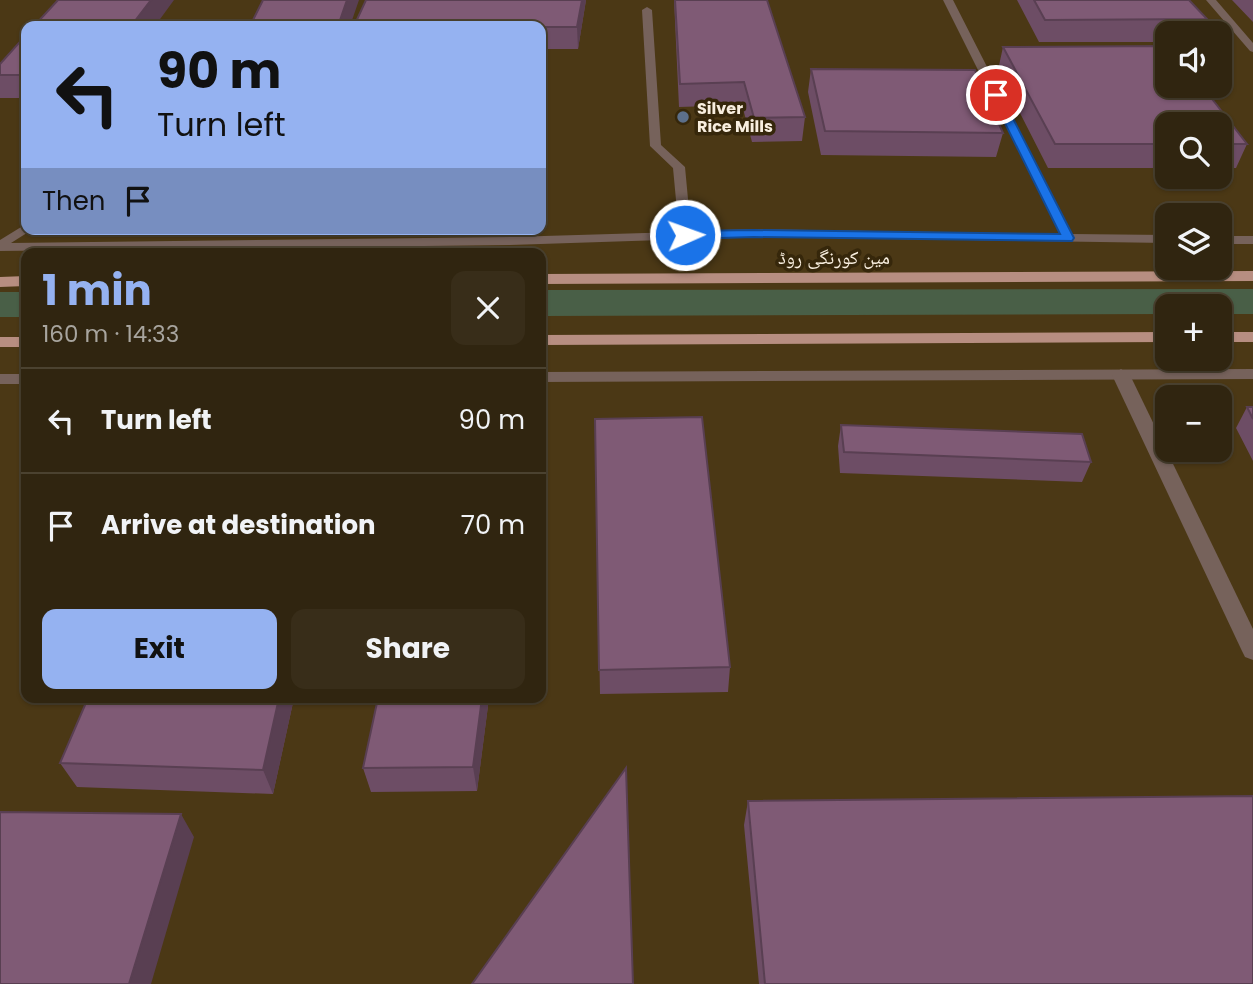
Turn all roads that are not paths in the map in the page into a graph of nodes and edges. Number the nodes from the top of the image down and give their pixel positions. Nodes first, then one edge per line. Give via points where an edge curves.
1 (948, 0) edge
2 (1211, 0) edge
3 (647, 9) dead end
4 (1253, 49) edge
5 (21, 231) edge
6 (263, 235) edge
7 (511, 235) edge
8 (685, 235) junction
9 (1068, 238) junction
10 (1155, 239) edge
11 (1232, 240) edge
12 (1253, 240) edge
13 (264, 245) junction
14 (0, 246) edge
15 (1253, 276) edge
16 (546, 279) edge
17 (21, 281) edge
18 (0, 282) edge
19 (1155, 337) edge
20 (1232, 337) edge
21 (1253, 337) edge
22 (546, 340) edge
23 (0, 342) edge
24 (21, 342) edge
25 (1253, 374) edge
26 (1121, 375) junction
27 (546, 377) edge
28 (0, 379) edge
29 (21, 379) edge
30 (1253, 651) edge

1 - 9 lane
2 - 4 lane
3 - 8 lane via 656,146 680,167
5 - 14 lane
6 - 13 lane
7 - 8 lane
7 - 13 lane
8 - 9 lane
9 - 10 lane
11 - 12 lane
13 - 14 lane
15 - 16 main road, مین کورنگی روڈ
17 - 18 main road
19 - 22 main road
20 - 21 main road
23 - 24 main road
25 - 26 lane
26 - 27 lane
26 - 30 street
28 - 29 lane

